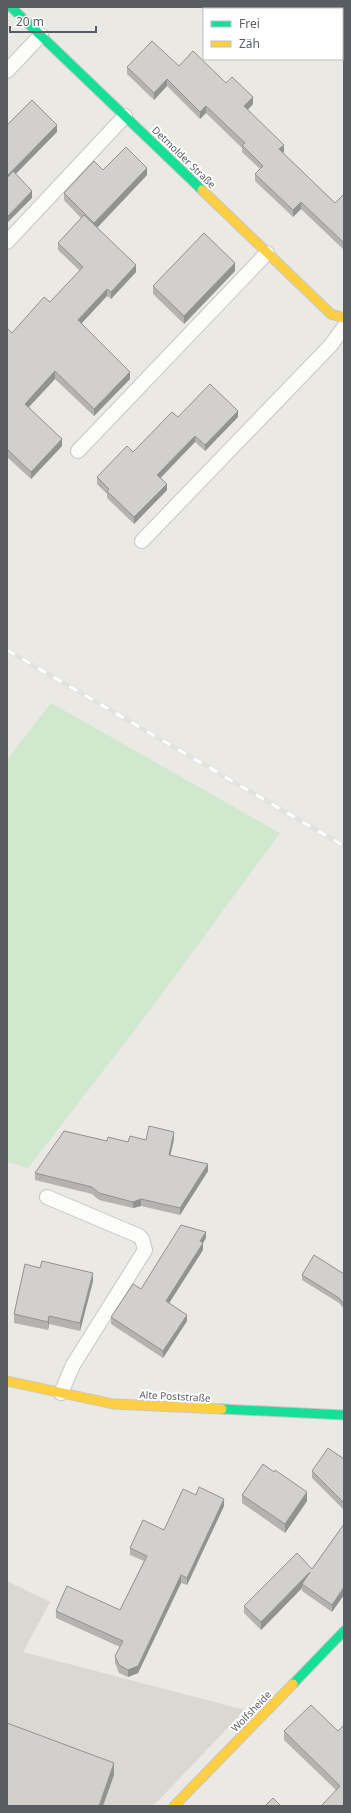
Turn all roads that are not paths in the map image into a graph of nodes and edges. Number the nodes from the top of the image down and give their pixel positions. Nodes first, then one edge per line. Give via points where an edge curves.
1 (11, 7) edge
2 (41, 35) junction
3 (7, 71) edge
4 (125, 116) junction
5 (7, 242) edge
6 (267, 253) junction
7 (344, 318) edge
8 (344, 327) edge
9 (78, 451) dead end
10 (142, 541) dead end
11 (47, 1197) dead end
12 (7, 1381) edge
13 (61, 1393) junction
14 (344, 1414) edge
15 (344, 1631) edge
16 (174, 1806) edge

1 - 2 street, Detmolder Straße
2 - 3 lane
2 - 4 street, Detmolder Straße
4 - 5 lane
4 - 6 street, Detmolder Straße
6 - 7 street, Detmolder Straße via 331,314
6 - 9 lane
8 - 10 lane via 331,345
11 - 13 lane via 139,1236 145,1250 73,1365
12 - 13 street, Alte Poststraße
13 - 14 street, Alte Poststraße via 113,1404
15 - 16 street, Wolfsheide

